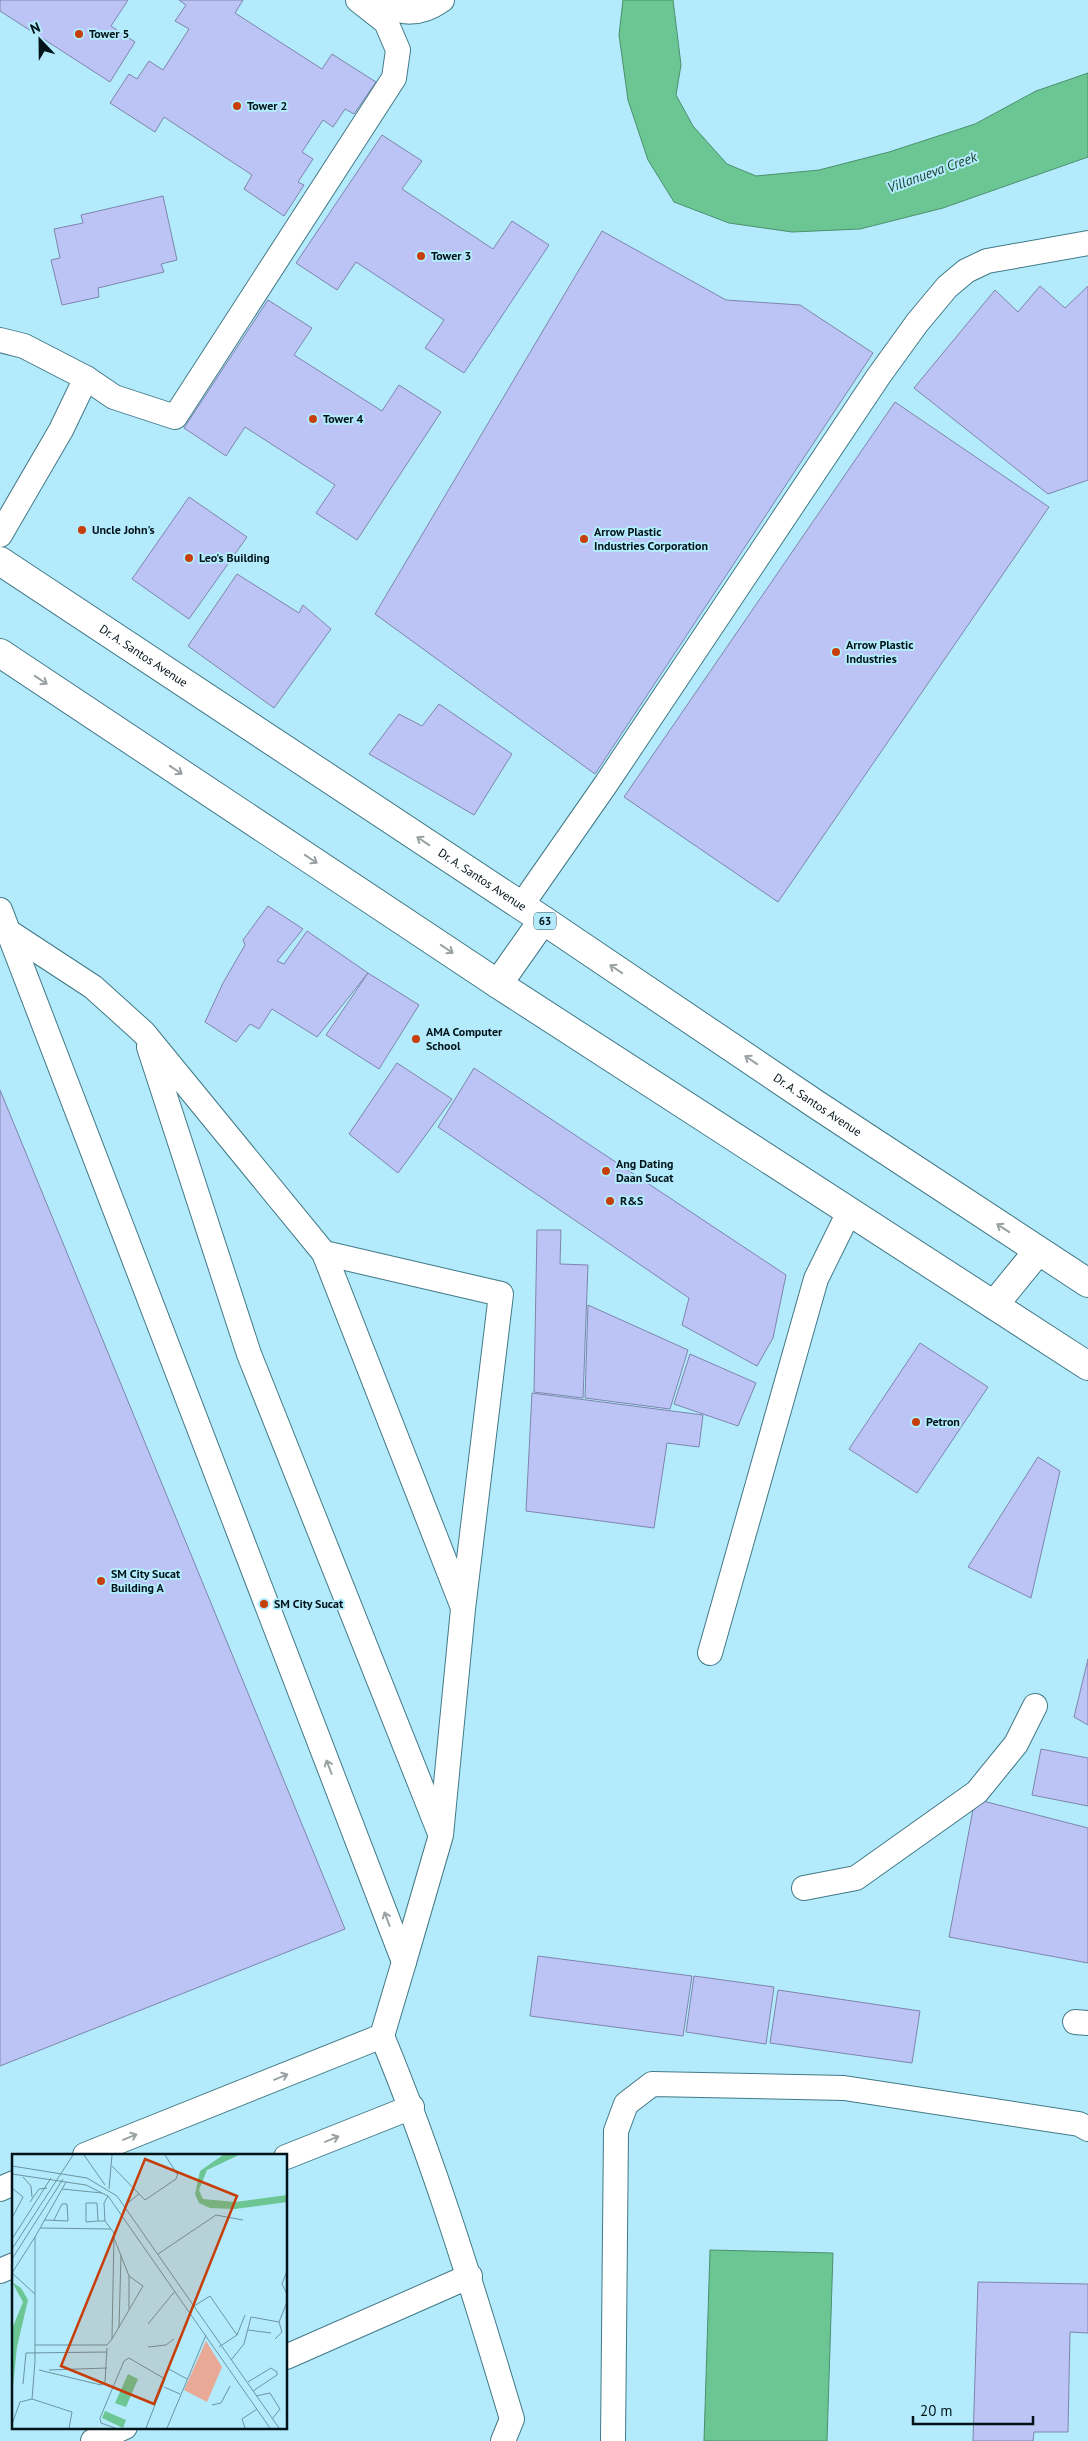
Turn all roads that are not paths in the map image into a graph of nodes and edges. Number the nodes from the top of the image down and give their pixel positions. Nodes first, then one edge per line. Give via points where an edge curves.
1 (358, 0) edge
2 (442, 0) edge
3 (385, 10) edge
4 (1088, 243) edge
5 (0, 340) edge
6 (86, 378) junction
7 (0, 535) edge
8 (0, 561) edge
9 (0, 653) edge
10 (0, 910) edge
11 (532, 913) junction
12 (9, 932) junction
13 (498, 984) junction
14 (144, 1033) junction
15 (849, 1212) junction
16 (1038, 1251) junction
17 (324, 1253) junction
18 (1088, 1283) edge
19 (994, 1305) junction
20 (1088, 1366) edge
21 (463, 1609) junction
22 (710, 1653) dead end
23 (1035, 1706) dead end
24 (441, 1835) junction
25 (804, 1888) dead end
26 (404, 1962) junction
27 (382, 2036) junction
28 (412, 2107) junction
29 (1088, 2129) edge
30 (87, 2154) edge
31 (288, 2156) edge
32 (12, 2184) edge
33 (0, 2189) edge
34 (12, 2266) edge
35 (0, 2271) edge
36 (470, 2276) junction
37 (288, 2355) edge
38 (123, 2428) edge
39 (93, 2441) edge
40 (503, 2441) edge
41 (613, 2441) edge

1 - 3 lane
2 - 3 lane via 426,10 408,13
3 - 6 lane via 398,50 394,78 175,417 114,398
4 - 11 lane via 987,261 966,271 947,287 917,323 606,784
5 - 6 lane via 24,346
6 - 7 lane via 62,430
11 -> 8 main road, Dr. A. Santos Avenue / 63
9 -> 13 main road
10 - 12 lane
11 - 13 main road
16 -> 11 main road, Dr. A. Santos Avenue / 63
12 - 14 lane via 93,987
26 -> 12 lane
13 - 15 main road
14 - 17 lane
14 - 24 lane via 249,1354
15 - 19 main road
15 - 22 lane via 816,1279
16 - 18 main road, Dr. A. Santos Avenue / 63
16 - 19 main road
17 - 21 lane
17 - 21 lane via 501,1294
19 - 20 main road
21 - 24 lane
23 - 25 lane via 1016,1744 977,1792 856,1878
24 - 26 lane
26 - 27 lane
27 - 28 lane
30 -> 27 lane
31 -> 28 lane
28 - 36 lane
29 - 41 lane via 1079,2124 844,2088 652,2084 626,2104 616,2131
32 - 33 lane
34 - 35 lane
36 - 37 lane
36 - 40 lane via 512,2419
38 - 39 lane

